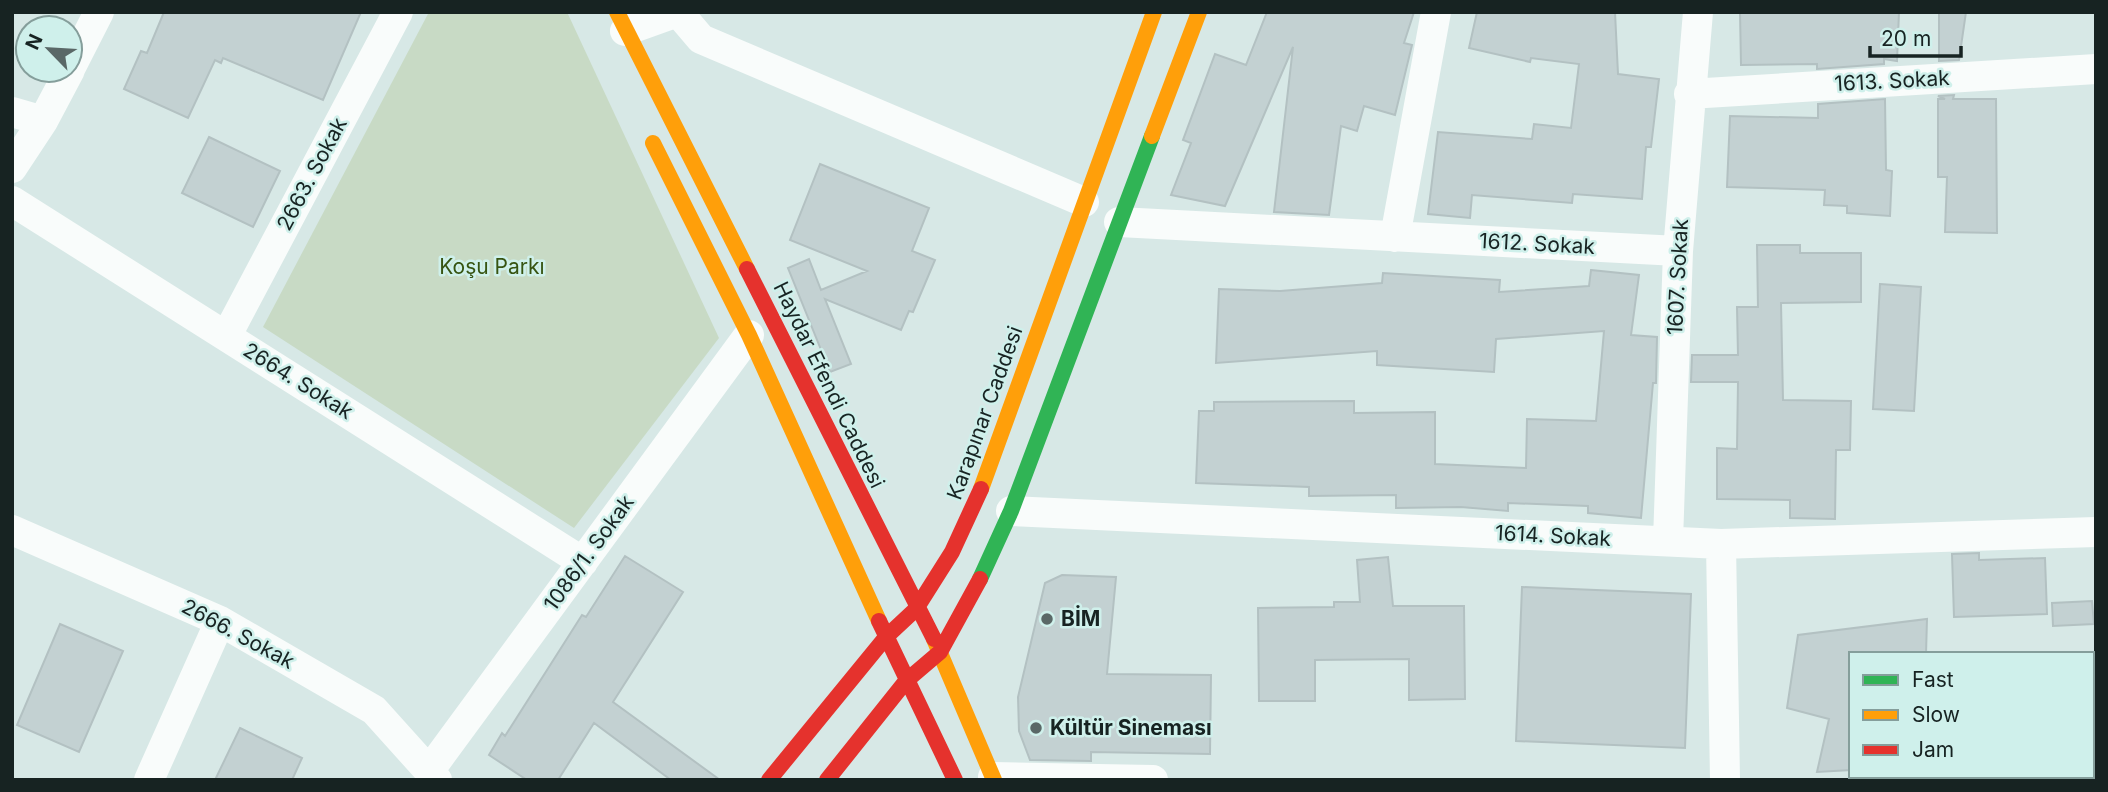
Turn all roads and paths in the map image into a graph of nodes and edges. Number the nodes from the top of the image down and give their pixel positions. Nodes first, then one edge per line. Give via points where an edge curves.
1 (99, 12) edge
2 (398, 12) edge
3 (678, 12) edge
4 (1154, 12) edge
5 (1199, 12) edge
6 (1436, 12) edge
7 (1698, 12) edge
8 (621, 22) edge
9 (84, 42) edge
10 (2096, 69) edge
11 (63, 84) edge
12 (1689, 94) junction
13 (12, 112) edge
14 (43, 121) junction
15 (645, 127) dead end
16 (12, 168) edge
17 (12, 201) edge
18 (1084, 202) junction
19 (1119, 222) junction
20 (1395, 237) junction
21 (1678, 251) junction
22 (227, 335) junction
23 (749, 335) junction
24 (1011, 511) junction
25 (12, 530) edge
26 (2096, 532) edge
27 (1668, 541) junction
28 (1721, 544) junction
29 (583, 562) junction
30 (916, 609) junction
31 (220, 621) junction
32 (886, 637) junction
33 (940, 652) junction
34 (906, 681) junction
35 (433, 775) edge
36 (993, 778) edge
37 (149, 780) edge
38 (769, 780) edge
39 (827, 780) edge
40 (955, 780) edge
41 (1153, 780) edge
42 (1725, 780) edge

1 - 9 street
2 - 22 street, 2663. Sokak
3 - 8 street
3 - 18 street via 701,39
4 - 18 main road, Karapınar Caddesi
5 - 19 main road
6 - 20 street
7 - 12 street, 1607. Sokak
8 - 30 main road, Haydar Efendi Caddesi
10 - 12 street, 1613. Sokak
11 - 14 street
12 - 21 street, 1607. Sokak
13 - 14 street
14 - 16 street
15 - 23 main road
17 - 22 street, 2664. Sokak
18 - 30 main road, Karapınar Caddesi via 975,505
19 - 20 street, 1612. Sokak
19 - 24 main road
20 - 21 street, 1612. Sokak
21 - 27 street, 1607. Sokak
22 - 29 street, 2664. Sokak
23 - 29 street, 1086/1. Sokak
23 - 32 main road
24 - 27 street, 1614. Sokak
24 - 33 main road
25 - 31 street, 2666. Sokak
26 - 28 street, 1614. Sokak
27 - 28 street, 1614. Sokak
28 - 42 street
29 - 35 street, 1086/1. Sokak
30 - 32 main road, Karapınar Caddesi
30 - 33 main road, Haydar Efendi Caddesi
31 - 35 street, 2666. Sokak via 374,710
31 - 37 street
32 - 34 main road
32 - 38 main road, Karapınar Caddesi
33 - 34 main road
33 - 36 main road, Haydar Efendi Caddesi
34 - 39 main road
34 - 40 main road
36 - 41 street

